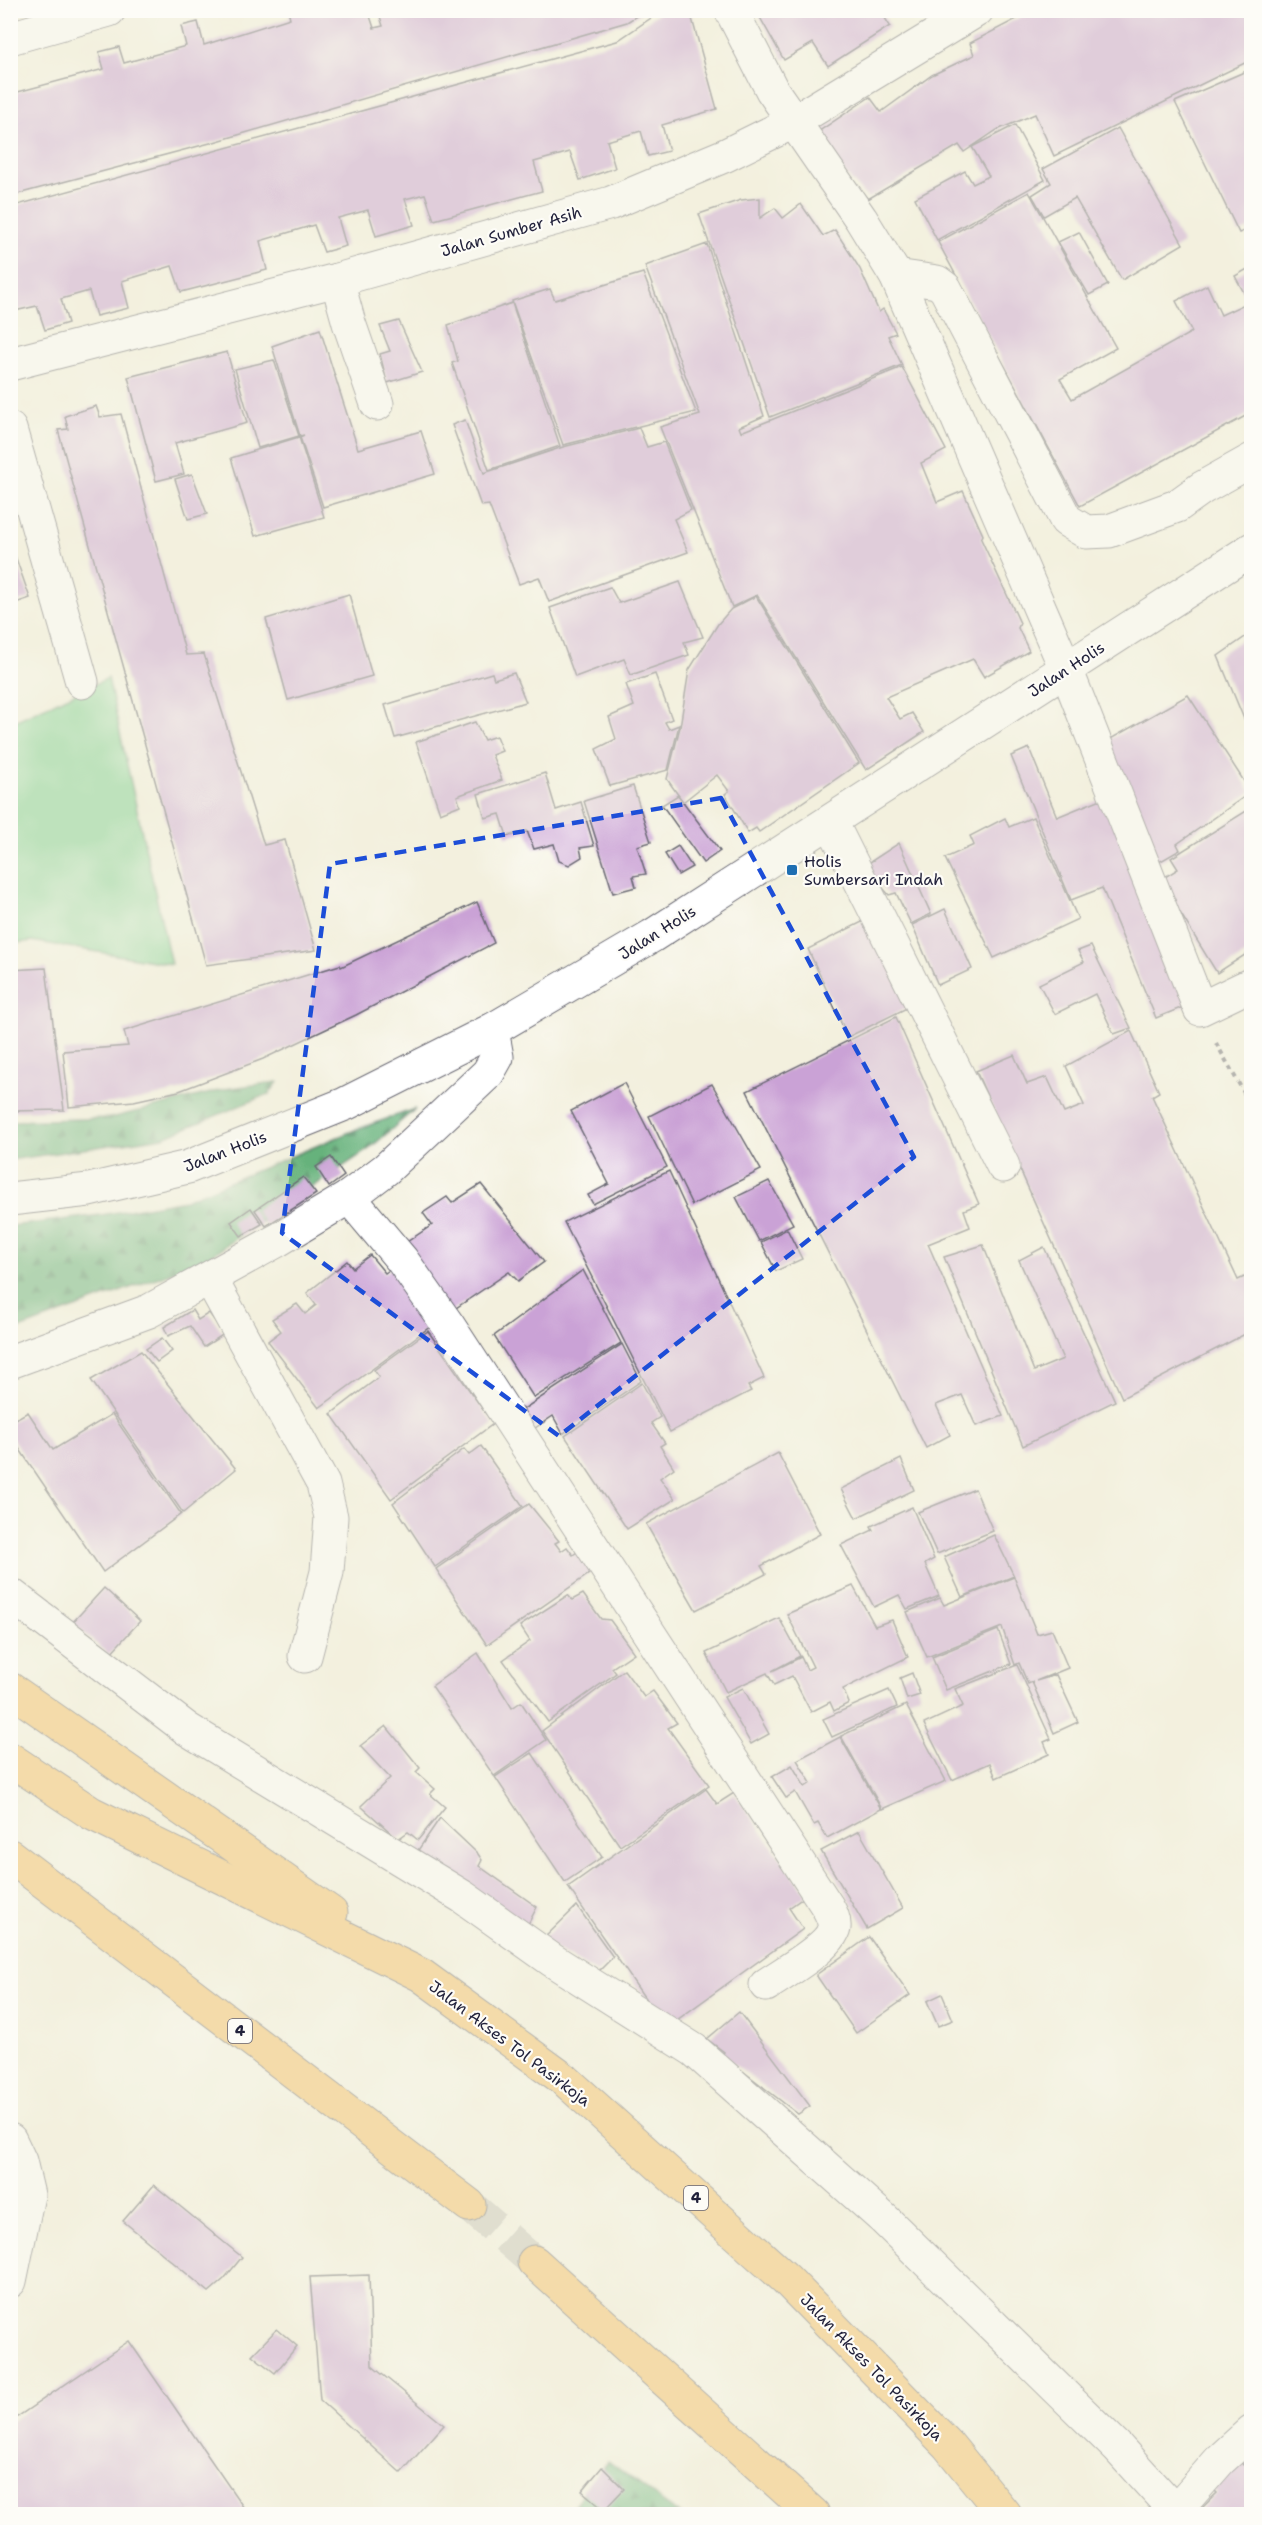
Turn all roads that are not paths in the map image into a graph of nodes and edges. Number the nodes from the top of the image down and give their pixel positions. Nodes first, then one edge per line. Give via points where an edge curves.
1 (109, 10) edge
2 (731, 10) edge
3 (977, 10) edge
4 (10, 38) edge
5 (793, 122) junction
6 (896, 276) junction
7 (337, 280) junction
8 (10, 364) edge
9 (377, 404) dead end
10 (10, 429) edge
11 (1251, 460) edge
12 (1251, 549) edge
13 (1066, 669) junction
14 (82, 682) dead end
15 (831, 822) junction
16 (1251, 984) edge
17 (492, 1030) junction
18 (1003, 1166) dead end
19 (349, 1197) junction
20 (10, 1199) edge
21 (210, 1278) junction
22 (10, 1362) edge
23 (10, 1594) edge
24 (305, 1656) dead end
25 (10, 1689) edge
26 (10, 1759) edge
27 (10, 1856) edge
28 (421, 1975) junction
29 (766, 1985) dead end
30 (10, 2140) edge
31 (469, 2205) tunnel mouth
32 (534, 2262) tunnel mouth
33 (10, 2281) edge
34 (1251, 2431) edge
35 (1177, 2512) edge
36 (813, 2514) edge
37 (1004, 2514) edge

1 - 4 street
2 - 5 street
3 - 5 street, Jalan Sumber Asih
5 - 6 street
5 - 7 street, Jalan Sumber Asih via 611,203
6 - 11 street via 937,282 945,288 1066,520 1086,532 1109,531 1177,506
6 - 13 street
7 - 8 street, Jalan Sumber Asih
7 - 9 street
10 - 14 street
12 - 13 street, Jalan Holis
13 - 15 street, Jalan Holis
13 - 16 street via 1200,1010
15 - 17 street, Jalan Holis via 652,936
15 - 18 street
17 - 19 street via 497,1057 488,1074 386,1169
17 - 20 street, Jalan Holis via 345,1104 188,1167 89,1190
19 - 21 street
19 - 29 street via 402,1260 448,1325 827,1906 834,1930 824,1944
21 - 22 street via 149,1311
21 - 24 street via 323,1484 331,1516 327,1572
23 - 35 street via 187,1729 464,1897 552,1960 694,2050 884,2218 1118,2448
25 - 28 highway
26 - 28 highway, Jalan Akses Tol Pasirkoja / 4 via 91,1813
27 - 31 highway, 4
28 - 37 highway, Jalan Akses Tol Pasirkoja / 4 via 565,2080 786,2279 948,2445
30 - 33 street via 21,2161 28,2195
32 - 36 highway
34 - 35 street via 1220,2460

